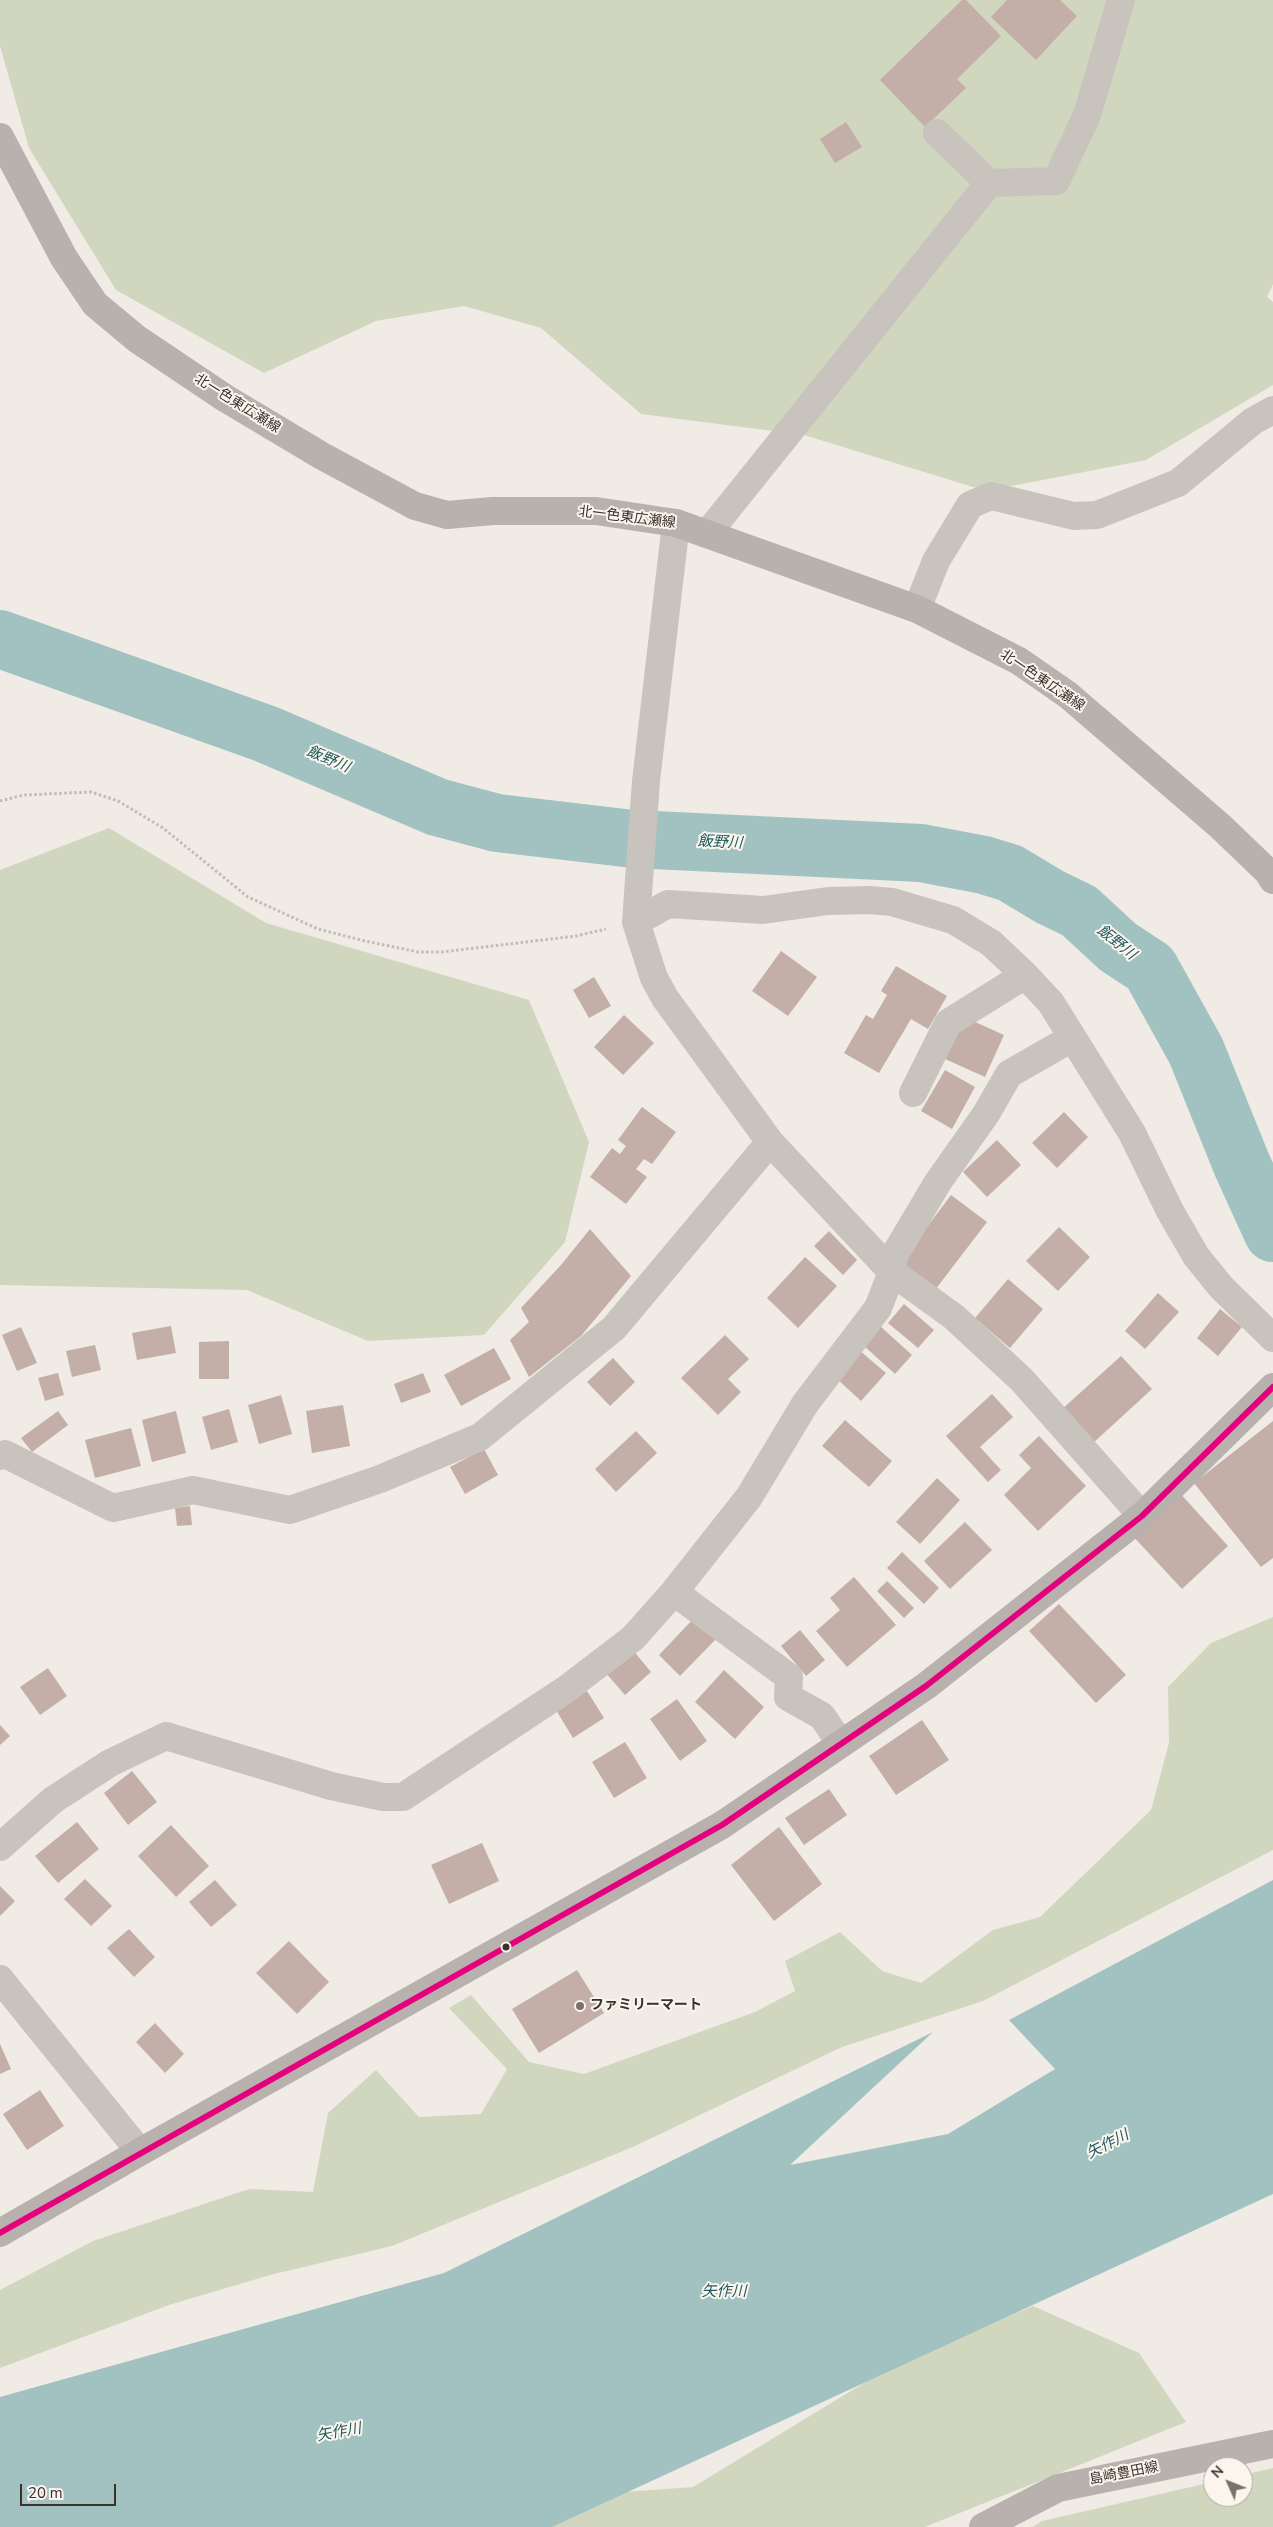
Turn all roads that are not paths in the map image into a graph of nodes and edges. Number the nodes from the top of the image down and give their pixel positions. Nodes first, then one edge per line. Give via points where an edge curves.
1 (1121, 0) edge
2 (937, 133) dead end
3 (0, 137) edge
4 (989, 183) junction
5 (1273, 410) edge
6 (676, 523) junction
7 (707, 534) junction
8 (917, 609) junction
9 (1273, 880) edge
10 (636, 922) junction
11 (1025, 975) junction
12 (1072, 1038) junction
13 (913, 1093) dead end
14 (770, 1142) junction
15 (892, 1272) junction
16 (1273, 1338) edge
17 (1273, 1387) edge
18 (0, 1456) edge
19 (1142, 1516) junction
20 (674, 1592) junction
21 (841, 1744) junction
22 (0, 1847) edge
23 (0, 1979) edge
24 (140, 2152) junction
25 (0, 2233) edge
26 (1273, 2444) edge
27 (983, 2527) edge

1 - 4 street via 1087,115 1056,181
2 - 4 street
3 - 6 main road, 北一色東広瀬線 via 64,258 95,304 145,344 225,398 322,456 415,506 447,515 492,511 596,511
4 - 7 street
5 - 8 street via 1253,420 1178,484 1097,515 1074,516 991,496 970,504 936,561
6 - 7 main road, 北一色東広瀬線
6 - 10 street via 646,781
7 - 8 main road, 北一色東広瀬線
8 - 9 main road, 北一色東広瀬線 via 1019,661 1068,695 1220,826
10 - 11 street via 668,904 763,910 828,901 892,902 953,920 990,943
10 - 14 street via 654,978 665,998
11 - 12 street via 1051,1003
11 - 13 street via 948,1023
12 - 15 street via 1010,1074 938,1182 894,1256
12 - 16 street via 1132,1133 1196,1256 1221,1288
14 - 15 street
14 - 18 street via 614,1328 480,1437 380,1479 290,1510 193,1490 114,1508 4,1454
15 - 19 street via 954,1317 1022,1380
15 - 20 street via 878,1308 805,1404 749,1497
17 - 19 main road
19 - 21 main road via 926,1686
20 - 21 street via 788,1677 788,1697 822,1716
20 - 22 street via 633,1638 565,1690 403,1797 383,1797 331,1786 166,1736 110,1763 53,1800
21 - 24 main road via 722,1825
23 - 24 street
24 - 25 main road
26 - 27 main road, 島崎豊田線 via 1058,2488

